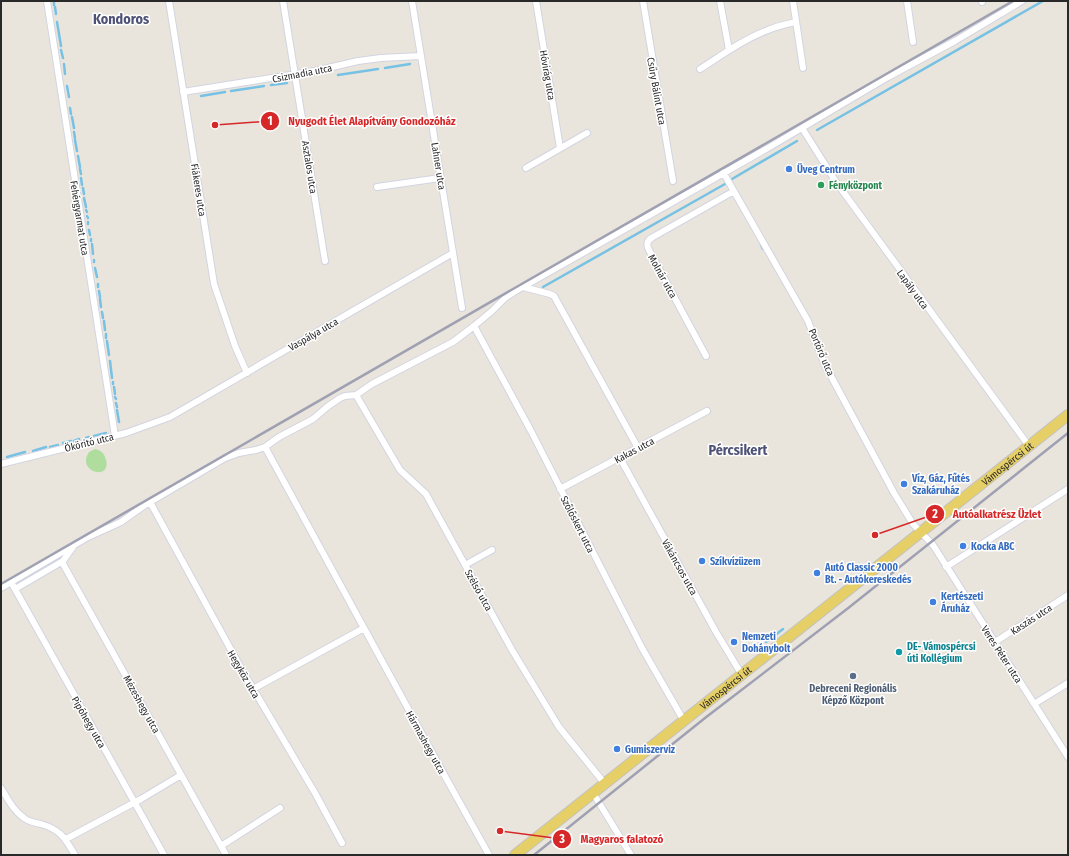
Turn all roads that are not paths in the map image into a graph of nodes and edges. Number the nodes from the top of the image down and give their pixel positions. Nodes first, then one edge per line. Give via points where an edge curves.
1 (47, 1) edge
2 (169, 1) edge
3 (283, 1) edge
4 (412, 1) edge
5 (536, 1) edge
6 (643, 1) edge
7 (720, 1) edge
8 (793, 1) edge
9 (906, 1) edge
10 (1022, 1) edge
11 (796, 22) junction
12 (913, 42) dead end
13 (729, 50) junction
14 (420, 56) junction
15 (803, 68) dead end
16 (700, 69) dead end
17 (295, 74) junction
18 (183, 92) junction
19 (802, 128) junction
20 (587, 133) dead end
21 (560, 148) junction
22 (526, 168) dead end
23 (723, 172) junction
24 (440, 178) junction
25 (673, 182) dead end
26 (377, 187) dead end
27 (734, 191) junction
28 (453, 254) junction
29 (325, 261) dead end
30 (523, 287) junction
31 (462, 308) dead end
32 (474, 326) junction
33 (706, 356) dead end
34 (247, 373) junction
35 (356, 395) junction
36 (707, 411) dead end
37 (174, 414) joint
38 (1068, 416) edge
39 (114, 436) junction
40 (1029, 446) junction
41 (265, 447) junction
42 (638, 448) junction
43 (620, 458) junction
44 (1, 464) edge
45 (560, 489) junction
46 (1068, 489) edge
47 (150, 502) junction
48 (920, 532) junction
49 (74, 546) junction
50 (492, 550) dead end
51 (62, 562) junction
52 (465, 565) junction
53 (946, 567) junction
54 (11, 582) junction
55 (1, 588) edge
56 (15, 589) junction
57 (1068, 595) edge
58 (364, 628) junction
59 (995, 642) junction
60 (742, 675) junction
61 (1068, 683) edge
62 (253, 689) junction
63 (1034, 704) junction
64 (684, 721) junction
65 (1068, 757) edge
66 (181, 775) junction
67 (605, 784) junction
68 (1, 788) edge
69 (593, 793) junction
70 (135, 802) junction
71 (280, 808) dead end
72 (66, 839) junction
73 (342, 843) dead end
74 (221, 846) junction
75 (75, 855) edge
76 (164, 855) edge
77 (226, 855) edge
78 (489, 855) edge
79 (515, 855) edge
80 (631, 855) edge

1 - 39 street, Fehérgyarmat utca
2 - 18 street, Fiákeres utca
3 - 17 street, Asztalos utca
4 - 14 street, Lahner utca
5 - 21 street, Hóvirág utca
6 - 25 street, Csűry Bálint utca
7 - 13 street
8 - 11 street
9 - 12 street
10 - 19 street
11 - 13 street via 763,32
11 - 15 street
13 - 16 street
14 - 17 street, Csizmadia utca via 358,61
14 - 24 street, Lahner utca
17 - 18 street, Csizmadia utca
17 - 29 street, Asztalos utca
18 - 34 street, Fiákeres utca via 215,288
19 - 23 street
19 - 40 street, Lapály utca via 836,182
20 - 21 street
21 - 22 street
23 - 27 street, Portörő utca
23 - 30 street
24 - 26 street
24 - 28 street, Lahner utca
27 - 33 street, Molnár utca via 653,237 647,244
27 - 48 street, Portörő utca via 808,321 824,362 859,428
28 - 31 street, Lahner utca
28 - 34 street, Vaspálya utca
30 - 32 street via 505,298
30 - 42 street via 554,296
32 - 35 street via 452,342
32 - 45 street, Szőlőskert utca
34 - 37 street, Vaspálya utca
35 - 41 street via 336,400 313,420
35 - 52 street, Szélső utca via 400,470 425,493
36 - 42 street, Kakas utca
37 - 39 street, Ököritó utca via 148,426
38 - 40 main road, Vámospércsi út
39 - 44 street, Ököritó utca
40 - 48 main road, Vámospércsi út
41 - 47 street via 229,456
41 - 58 street, Hármashegy utca
42 - 43 street, Kakas utca
43 - 45 street, Kakas utca
43 - 60 street, Vákáncsos utca
45 - 64 street, Szőlőskert utca via 642,648
46 - 53 street
47 - 49 street via 121,522
47 - 62 street, Hegyköz utca
48 - 53 street, Veres Péter utca via 932,543
48 - 60 main road, Vámospércsi út
49 - 51 street
49 - 54 street
50 - 52 street
51 - 56 street
51 - 66 street, Mézeshegy utca
52 - 67 street, Szélső utca via 512,650 559,727
53 - 59 street, Veres Péter utca
54 - 55 street
54 - 56 street, Pipóhegy utca
56 - 70 street, Pipóhegy utca
57 - 59 street, Kaszás utca
58 - 62 street
58 - 78 street, Hármashegy utca
59 - 63 street, Veres Péter utca
60 - 64 main road, Vámospércsi út
61 - 63 street
62 - 73 street, Hegyköz utca
63 - 65 street, Veres Péter utca
64 - 67 main road, Vámospércsi út
66 - 70 street
66 - 74 street, Mézeshegy utca
67 - 69 main road, Vámospércsi út
68 - 72 street via 13,809 23,817 55,829
69 - 79 main road, Vámospércsi út
69 - 80 street
70 - 72 street
70 - 76 street, Pipóhegy utca
71 - 74 street
72 - 75 street
74 - 77 street, Mézeshegy utca

